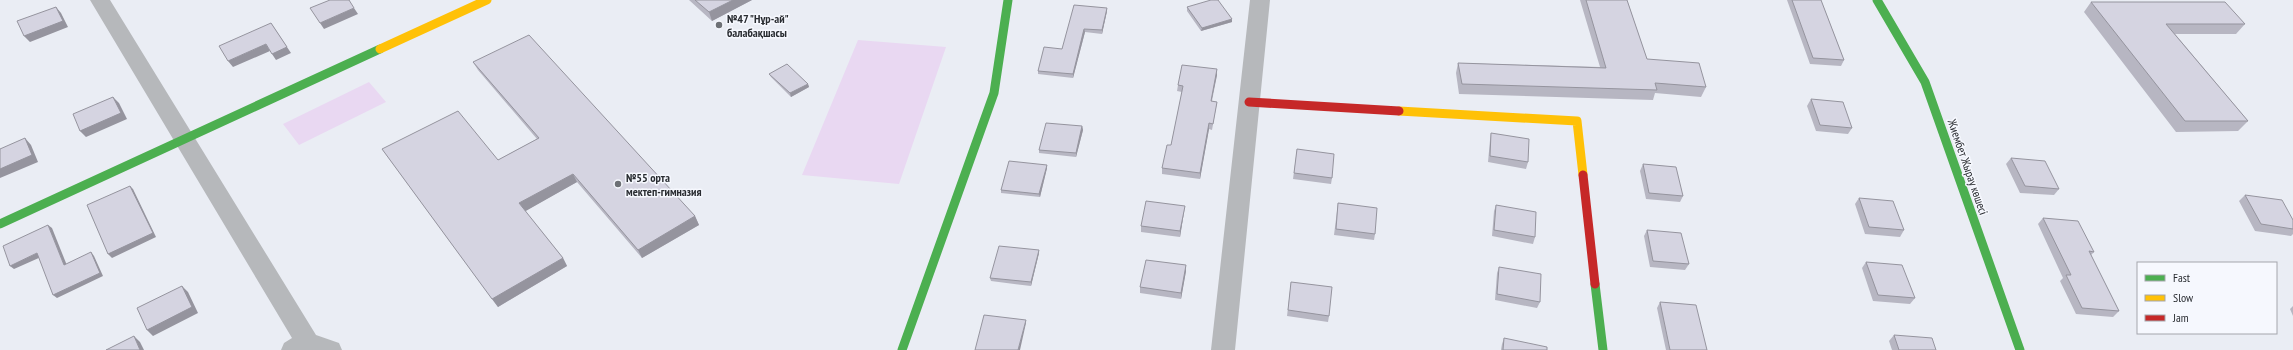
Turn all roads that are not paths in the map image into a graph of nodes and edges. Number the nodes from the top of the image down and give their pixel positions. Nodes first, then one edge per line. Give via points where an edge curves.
1 (100, 0) edge
2 (487, 0) edge
3 (1008, 0) edge
4 (1260, 0) edge
5 (1877, 0) edge
6 (1249, 102) junction
7 (184, 138) junction
8 (0, 224) edge
9 (300, 346) edge
10 (330, 350) edge
11 (902, 350) edge
12 (1224, 350) edge
13 (1603, 350) edge
14 (2020, 350) edge

1 - 7 street
2 - 7 street
3 - 11 street via 994,93
4 - 6 street
5 - 14 street, Жиембет Жырау көшесі via 1925,82
6 - 12 street
6 - 13 street via 1578,121
7 - 8 street
7 - 9 street
9 - 10 street

